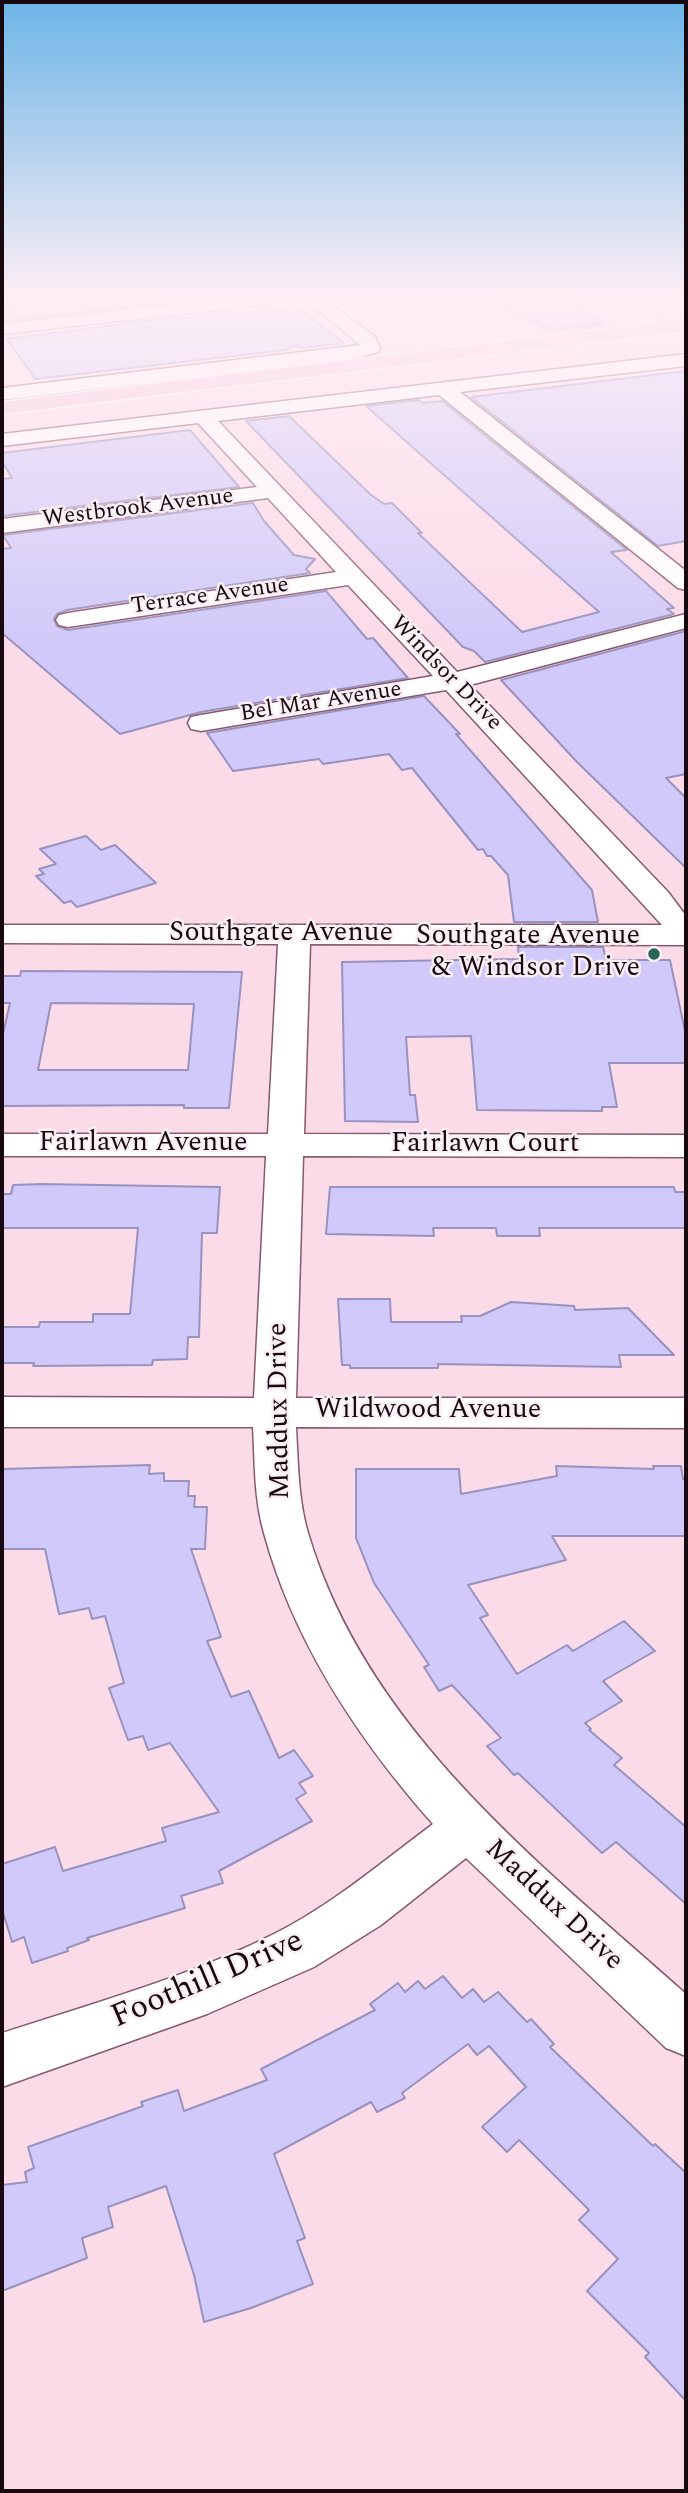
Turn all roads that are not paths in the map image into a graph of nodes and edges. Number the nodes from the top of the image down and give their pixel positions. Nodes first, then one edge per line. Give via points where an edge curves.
1 (26, 415) edge
2 (208, 415) edge
3 (477, 415) edge
4 (202, 416) junction
5 (2, 418) edge
6 (2, 440) edge
7 (274, 491) junction
8 (2, 526) edge
9 (352, 577) junction
10 (686, 583) edge
11 (68, 620) dead end
12 (686, 621) edge
13 (453, 681) junction
14 (201, 723) dead end
15 (2, 934) edge
16 (294, 935) junction
17 (686, 936) edge
18 (2, 1145) edge
19 (284, 1146) junction
20 (686, 1146) edge
21 (2, 1412) edge
22 (274, 1412) junction
23 (686, 1413) edge
24 (468, 1827) junction
25 (686, 2030) edge
26 (2, 2060) edge

1 - 5 main road
2 - 4 street
3 - 10 street
4 - 6 street
4 - 7 street, Windsor Drive
7 - 8 street, Westbrook Avenue
7 - 9 street, Windsor Drive
9 - 11 street, Terrace Avenue
9 - 13 street, Windsor Drive
12 - 13 street, Bel Mar Avenue
13 - 14 street, Bel Mar Avenue
13 - 17 street, Windsor Drive
15 - 16 street, Southgate Avenue
16 - 17 street, Southgate Avenue
16 - 19 street, Maddux Drive
18 - 19 street, Fairlawn Avenue
19 - 20 street, Fairlawn Court
19 - 22 street, Maddux Drive
21 - 22 street, Wildwood Avenue
22 - 23 street, Wildwood Avenue
22 - 24 street, Maddux Drive via 286,1532 305,1590 367,1706
24 - 25 street, Maddux Drive
24 - 26 street, Foothill Drive via 297,1949 171,2002

